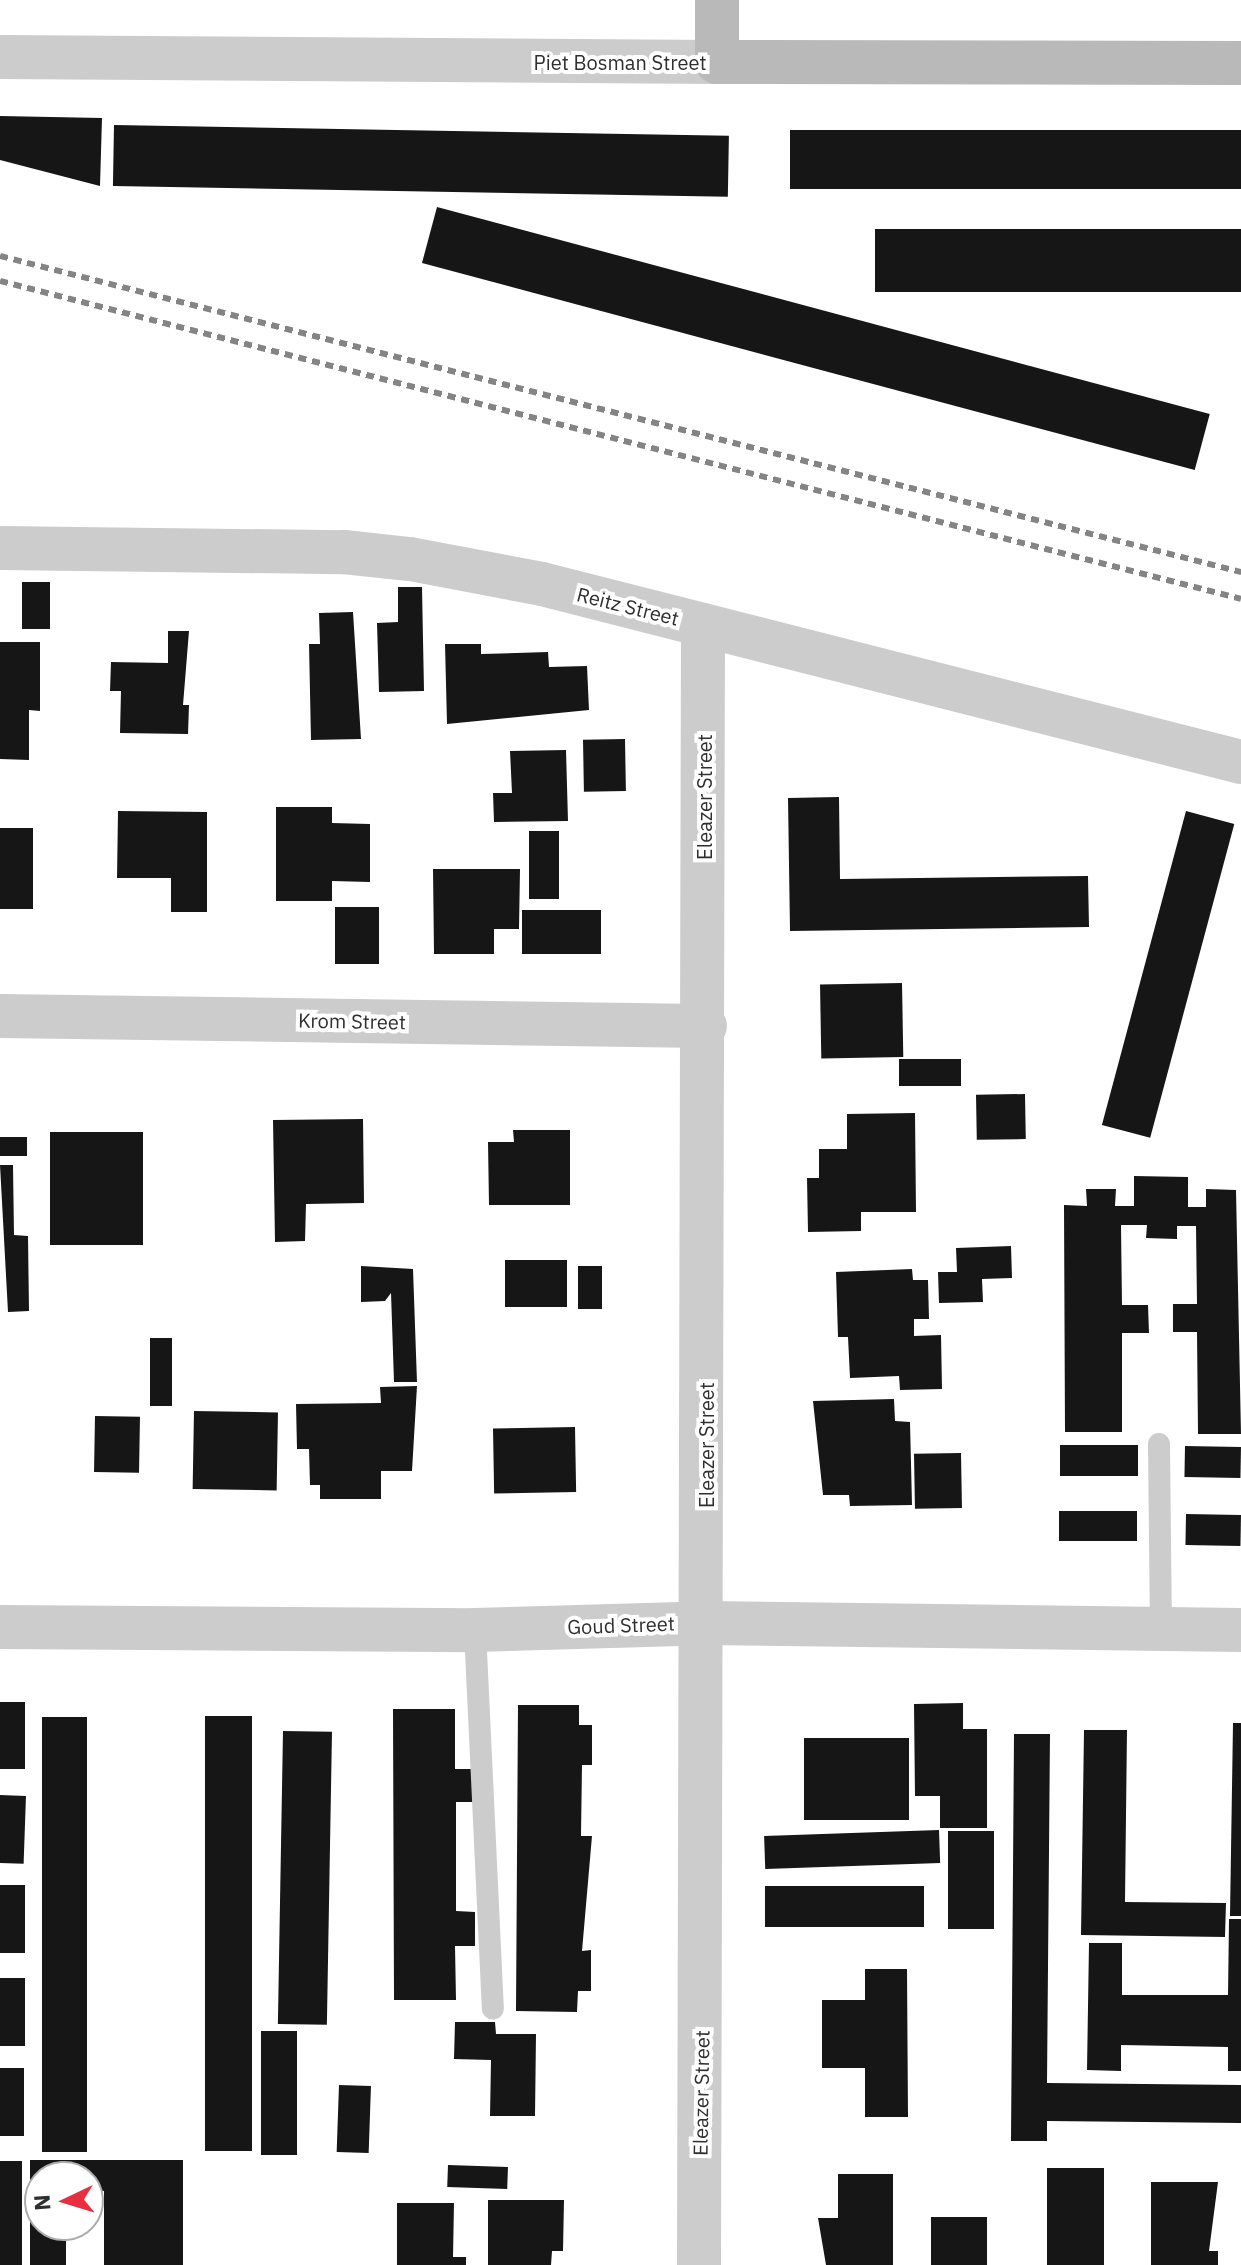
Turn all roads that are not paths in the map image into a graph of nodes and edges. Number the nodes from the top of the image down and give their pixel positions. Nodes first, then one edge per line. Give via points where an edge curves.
1 (717, 0) edge
2 (0, 57) edge
3 (717, 62) junction
4 (1241, 63) edge
5 (0, 548) edge
6 (703, 625) junction
7 (1241, 762) edge
8 (0, 1016) edge
9 (705, 1026) junction
10 (1159, 1444) dead end
11 (706, 1623) junction
12 (0, 1627) edge
13 (1161, 1629) junction
14 (475, 1630) junction
15 (1241, 1630) edge
16 (493, 2009) dead end
17 (699, 2265) edge

1 - 3 street
2 - 3 street, Piet Bosman Street
3 - 4 street, Piet Bosman Street
5 - 6 street, Reitz Street via 344,552 542,584
6 - 7 street, Reitz Street
6 - 9 street, Eleazer Street
8 - 9 street, Krom Street
9 - 11 street, Eleazer Street
10 - 13 lane
11 - 13 street, Goud Street
11 - 14 street, Goud Street
11 - 17 street, Eleazer Street
12 - 14 street, Goud Street
13 - 15 street, Goud Street
14 - 16 lane

